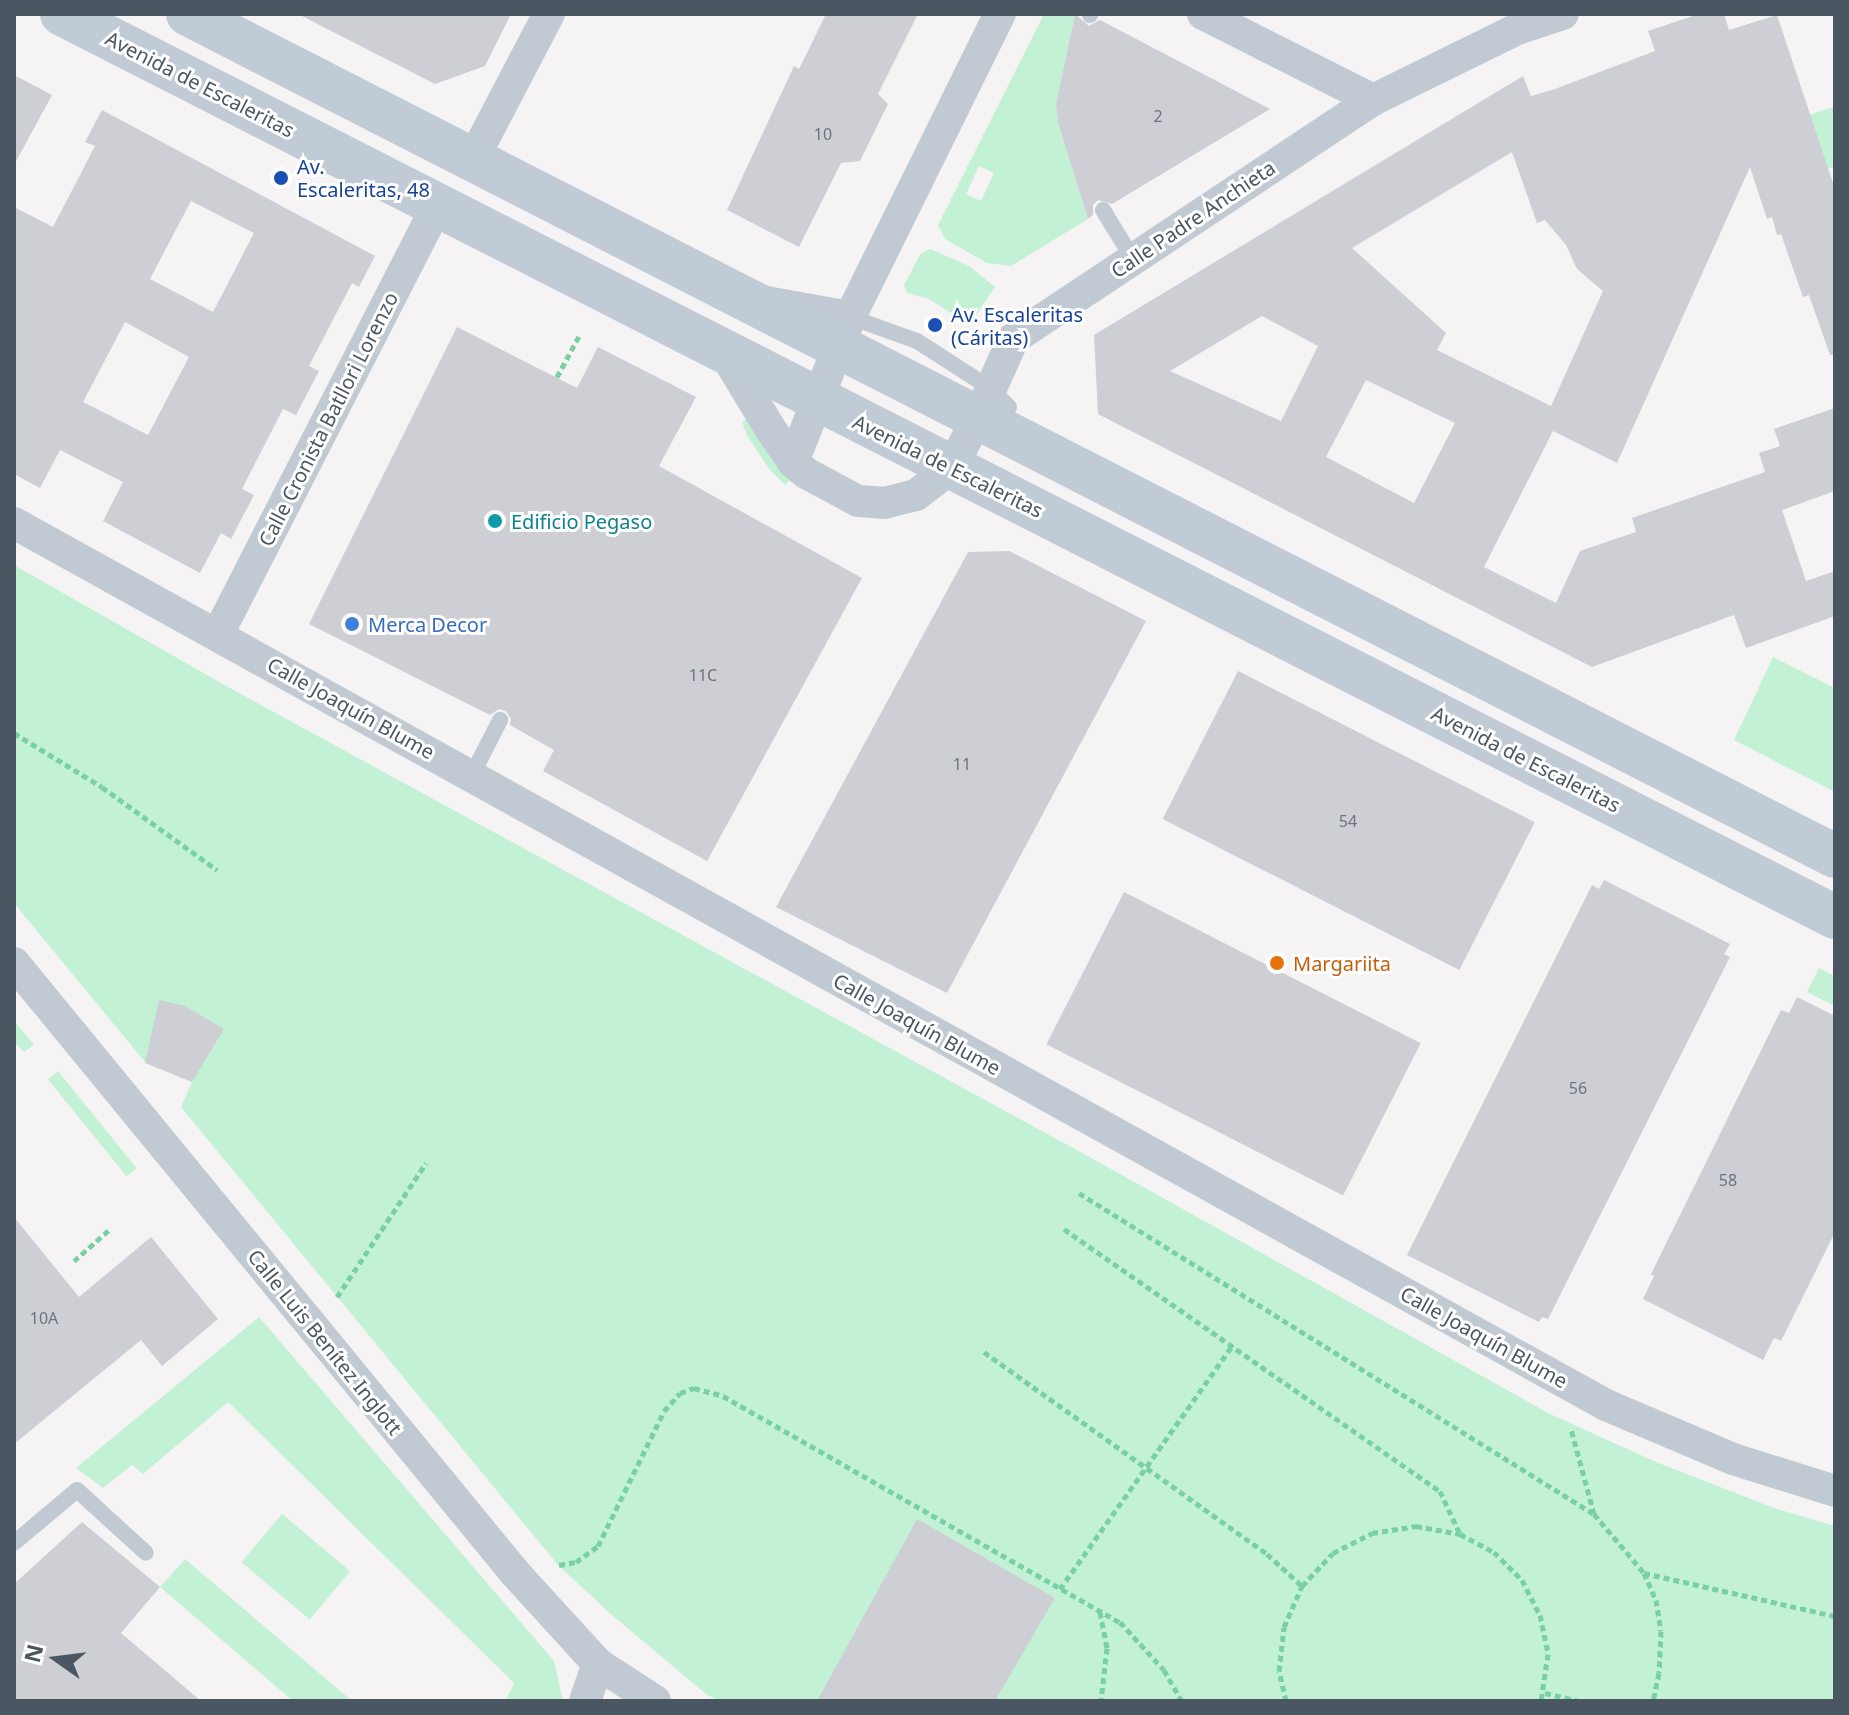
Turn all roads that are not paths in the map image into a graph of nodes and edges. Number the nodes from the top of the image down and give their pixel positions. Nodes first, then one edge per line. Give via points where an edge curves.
1 (62, 14) edge
2 (188, 14) edge
3 (549, 14) edge
4 (1000, 14) edge
5 (1203, 14) edge
6 (1563, 14) edge
7 (1525, 21) edge
8 (1373, 100) junction
9 (472, 161) junction
10 (438, 205) junction
11 (1103, 210) dead end
12 (1133, 259) junction
13 (844, 331) junction
14 (725, 354) junction
15 (815, 400) junction
16 (992, 405) junction
17 (793, 462) junction
18 (951, 468) junction
19 (14, 523) edge
20 (218, 634) junction
21 (500, 720) dead end
22 (472, 775) junction
23 (1835, 856) edge
24 (1835, 917) edge
25 (14, 963) edge
26 (1835, 1491) edge
27 (14, 1543) edge
28 (146, 1553) dead end
29 (598, 1664) junction
30 (585, 1701) edge
31 (655, 1701) edge

1 - 10 street, Avenida de Escaleritas
2 - 9 street
3 - 9 street
4 - 13 street
5 - 8 street
6 - 7 street
7 - 8 street, Calle Padre Anchieta
8 - 12 street, Calle Padre Anchieta
9 - 13 street via 743,299
10 - 14 street, Avenida de Escaleritas
10 - 20 street, Calle Cronista Batllori Lorenzo
11 - 12 lane
12 - 16 street, Calle Padre Anchieta via 1013,339
13 - 15 street
13 - 16 street
14 - 15 street, Avenida de Escaleritas
14 - 17 street
15 - 17 street
15 - 18 street, Avenida de Escaleritas
16 - 18 street
16 - 23 street via 1039,446
17 - 18 street via 838,493 884,503 916,495
18 - 24 street, Avenida de Escaleritas
19 - 20 street, Calle Joaquín Blume
20 - 22 street, Calle Joaquín Blume
21 - 22 lane
22 - 26 street, Calle Joaquín Blume via 1606,1405 1733,1459
25 - 29 street, Calle Luis Benítez Inglott via 515,1573
27 - 28 lane via 77,1490
29 - 30 street
29 - 31 street, Calle Luis Benítez Inglott

